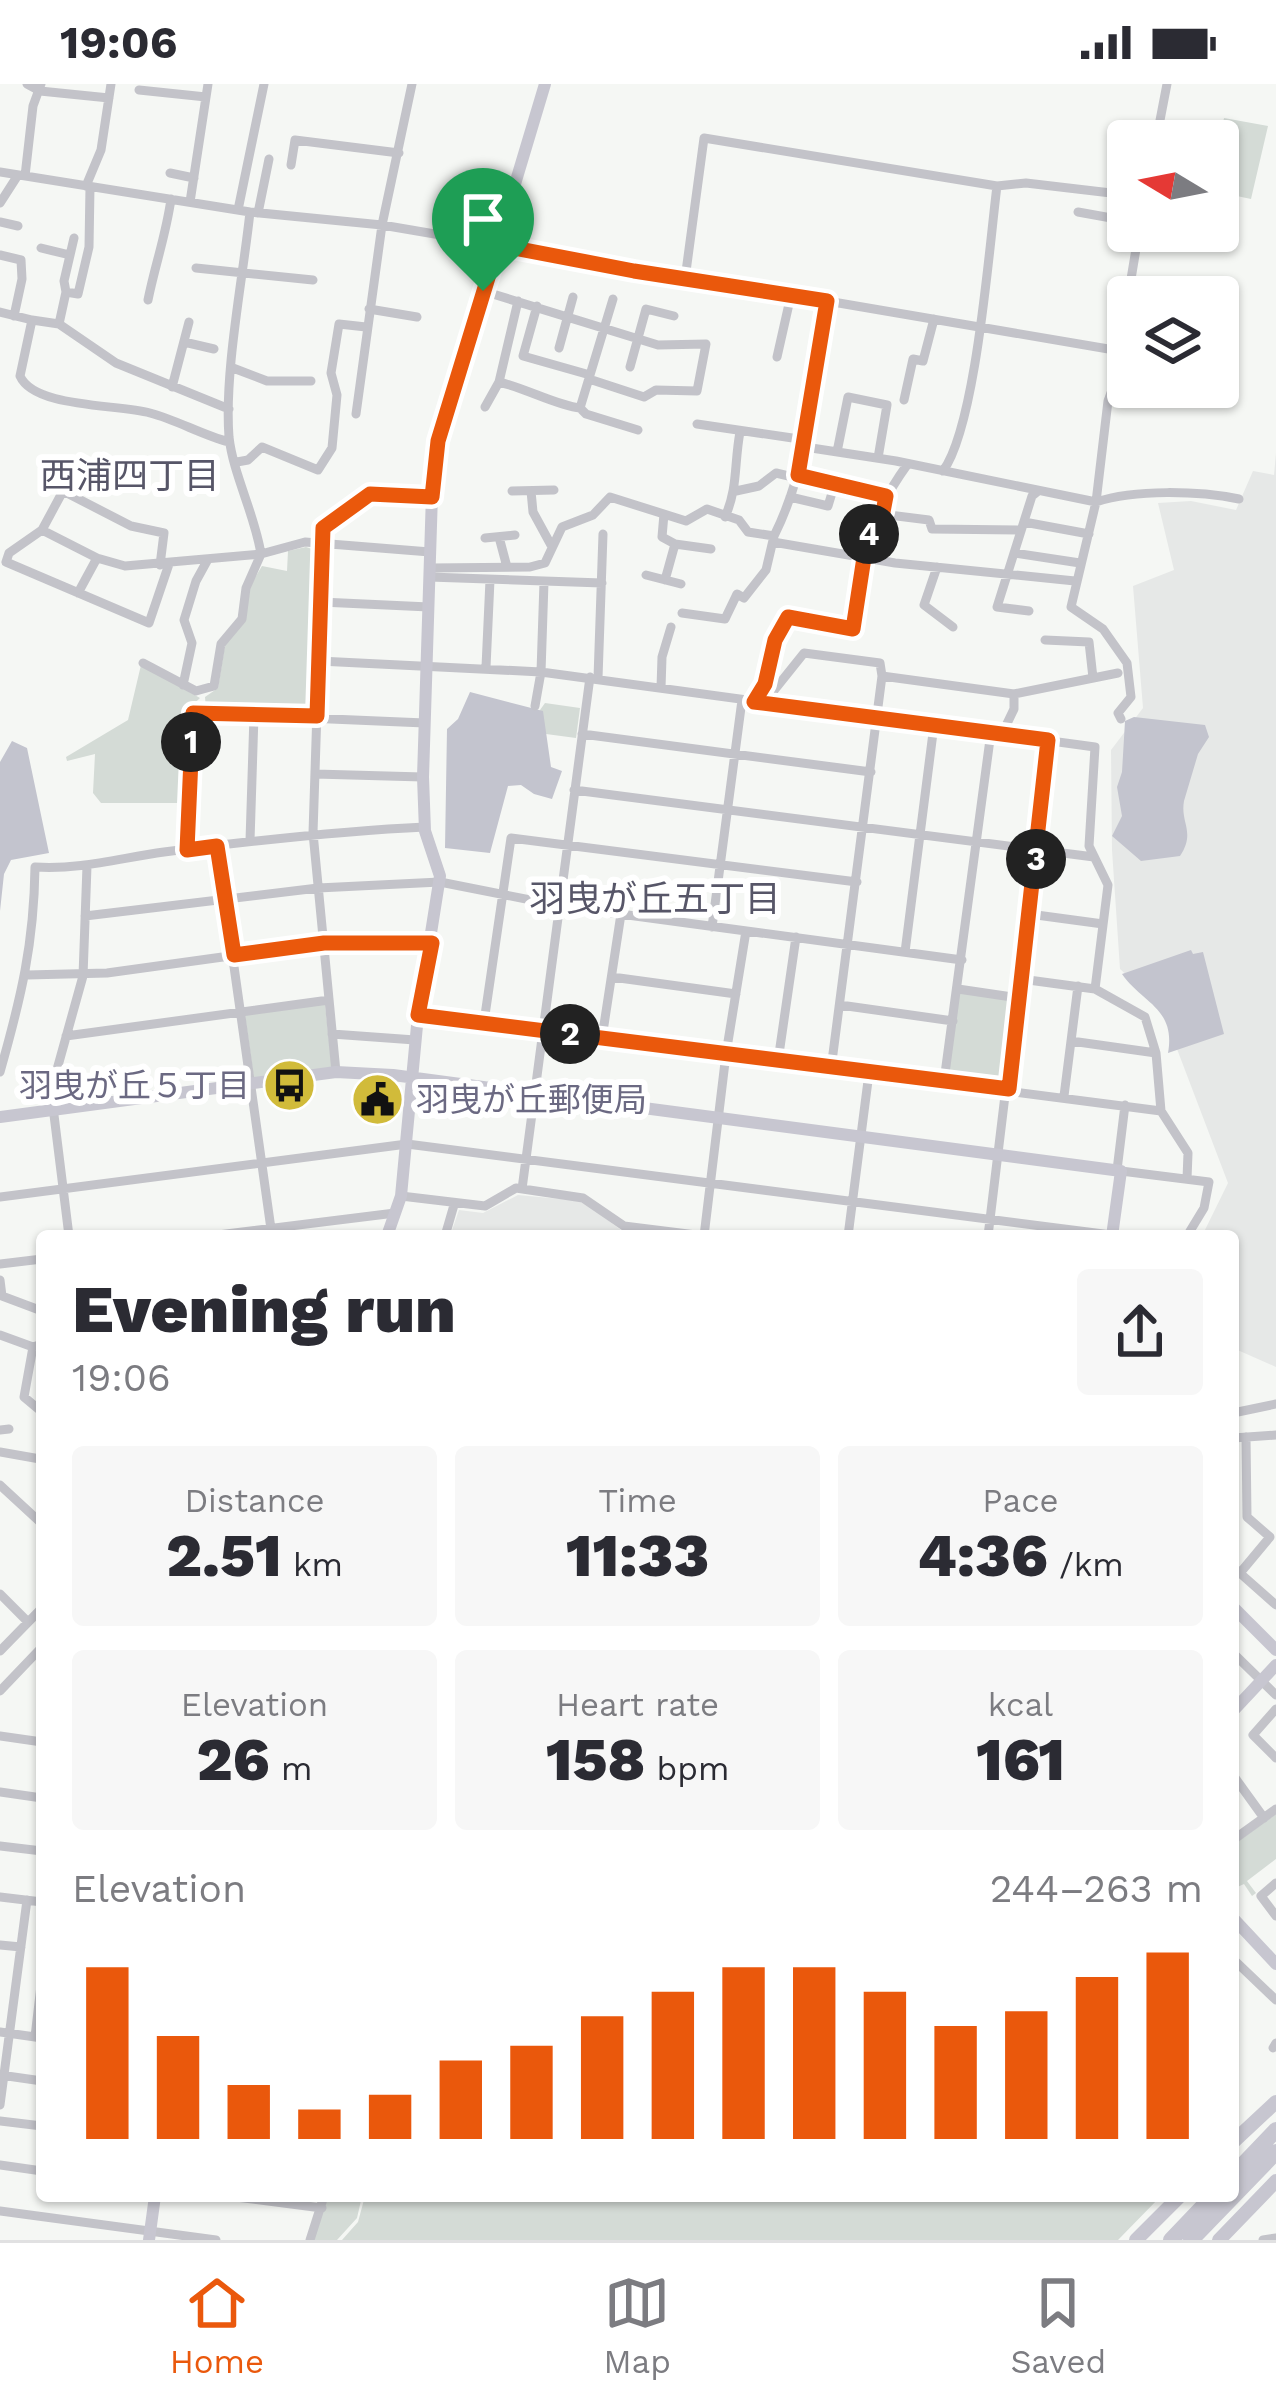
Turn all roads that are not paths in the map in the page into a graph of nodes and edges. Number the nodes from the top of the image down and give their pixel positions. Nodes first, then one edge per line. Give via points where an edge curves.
1 (27, 84) edge
2 (111, 84) edge
3 (208, 84) edge
4 (264, 84) edge
5 (412, 84) edge
6 (544, 84) edge
7 (1167, 84) edge
8 (41, 87) edge
9 (139, 90) dead end
10 (206, 97) junction
11 (109, 98) junction
12 (1160, 120) edge
13 (399, 153) junction
14 (269, 159) dead end
15 (291, 165) dead end
16 (0, 172) edge
17 (170, 173) dead end
18 (22, 175) junction
19 (194, 178) junction
20 (997, 186) junction
21 (88, 187) junction
22 (1107, 193) edge
23 (171, 199) junction
24 (190, 202) junction
25 (0, 203) edge
26 (249, 211) junction
27 (1078, 212) dead end
28 (1107, 217) edge
29 (0, 222) edge
30 (382, 225) junction
31 (18, 226) dead end
32 (74, 238) dead end
33 (498, 245) junction
34 (41, 248) dead end
35 (0, 254) edge
36 (70, 255) junction
37 (196, 268) dead end
38 (244, 276) junction
39 (685, 279) junction
40 (313, 280) dead end
41 (483, 291) junction
42 (66, 292) junction
43 (791, 295) junction
44 (573, 297) dead end
45 (613, 299) dead end
46 (148, 300) dead end
47 (518, 301) junction
48 (827, 301) junction
49 (537, 306) junction
50 (369, 309) junction
51 (0, 312) edge
52 (568, 315) junction
53 (14, 316) junction
54 (674, 316) dead end
55 (417, 317) dead end
56 (32, 320) junction
57 (934, 320) junction
58 (189, 322) dead end
59 (58, 324) junction
60 (605, 326) junction
61 (366, 327) junction
62 (978, 327) junction
63 (638, 338) junction
64 (184, 342) junction
65 (559, 348) dead end
66 (214, 349) dead end
67 (1107, 349) edge
68 (778, 357) dead end
69 (233, 368) junction
70 (630, 368) dead end
71 (589, 377) junction
72 (311, 381) dead end
73 (499, 382) junction
74 (172, 387) junction
75 (904, 400) dead end
76 (485, 406) dead end
77 (580, 408) junction
78 (1107, 408) edge
79 (229, 409) junction
80 (356, 413) dead end
81 (697, 424) dead end
82 (638, 430) dead end
83 (740, 432) junction
84 (230, 442) junction
85 (805, 444) junction
86 (837, 452) junction
87 (878, 458) junction
88 (236, 462) junction
89 (907, 465) junction
90 (943, 471) junction
91 (797, 476) junction
92 (835, 483) junction
93 (554, 490) dead end
94 (512, 491) dead end
95 (531, 491) junction
96 (736, 491) junction
97 (1037, 492) junction
98 (886, 496) junction
99 (432, 497) junction
100 (790, 497) junction
101 (1239, 499) dead end
102 (1096, 502) junction
103 (664, 514) junction
104 (881, 514) junction
105 (725, 517) junction
106 (1022, 526) junction
107 (42, 530) junction
108 (1090, 533) junction
109 (604, 534) dead end
110 (515, 535) dead end
111 (499, 537) junction
112 (485, 538) dead end
113 (773, 539) junction
114 (675, 544) junction
115 (323, 545) junction
116 (551, 545) junction
117 (711, 549) dead end
118 (430, 552) junction
119 (1013, 553) junction
120 (261, 554) junction
121 (863, 557) junction
122 (97, 558) junction
123 (207, 561) junction
124 (1080, 563) junction
125 (164, 565) junction
126 (507, 567) junction
127 (937, 567) junction
128 (1007, 572) junction
129 (429, 573) junction
130 (646, 575) dead end
131 (490, 580) junction
132 (665, 580) junction
133 (1076, 581) junction
134 (544, 582) junction
135 (602, 583) junction
136 (681, 584) dead end
137 (78, 592) junction
138 (321, 602) junction
139 (429, 607) junction
140 (1029, 610) dead end
141 (682, 613) dead end
142 (671, 627) dead end
143 (953, 627) dead end
144 (1045, 640) dead end
145 (319, 661) junction
146 (143, 663) dead end
147 (427, 663) junction
148 (486, 668) junction
149 (542, 672) junction
150 (1118, 673) dead end
151 (882, 676) junction
152 (594, 678) junction
153 (1093, 678) junction
154 (183, 685) junction
155 (661, 688) junction
156 (1014, 694) junction
157 (742, 700) junction
158 (759, 702) junction
159 (535, 706) dead end
160 (254, 715) junction
161 (317, 716) junction
162 (877, 718) junction
163 (1121, 718) dead end
164 (425, 723) junction
165 (934, 725) junction
166 (996, 733) junction
167 (582, 734) junction
168 (1048, 740) junction
169 (735, 754) junction
170 (871, 772) junction
171 (315, 774) junction
172 (423, 778) junction
173 (574, 790) junction
174 (728, 809) junction
175 (424, 826) junction
176 (863, 827) junction
177 (313, 833) junction
178 (920, 834) junction
179 (250, 841) junction
180 (977, 841) junction
181 (568, 843) junction
182 (217, 846) junction
183 (187, 850) junction
184 (1037, 850) junction
185 (1094, 857) junction
186 (720, 864) junction
187 (87, 866) junction
188 (440, 882) junction
189 (857, 882) junction
190 (318, 888) junction
191 (503, 896) junction
192 (224, 902) junction
193 (561, 906) junction
194 (621, 914) junction
195 (1029, 914) junction
196 (86, 916) junction
197 (1103, 924) junction
198 (712, 926) junction
199 (746, 931) junction
200 (796, 938) junction
201 (324, 943) junction
202 (432, 943) junction
203 (849, 944) junction
204 (905, 952) junction
205 (234, 955) junction
206 (962, 959) junction
207 (27, 975) junction
208 (83, 976) junction
209 (612, 977) junction
210 (1021, 980) junction
211 (1078, 986) junction
212 (958, 989) junction
213 (1095, 989) junction
214 (736, 994) junction
215 (1019, 998) junction
216 (329, 1000) junction
217 (840, 1005) junction
218 (242, 1012) junction
219 (418, 1015) junction
220 (953, 1021) junction
221 (484, 1022) junction
222 (542, 1030) junction
223 (332, 1034) junction
224 (66, 1036) junction
225 (602, 1038) junction
226 (416, 1040) junction
227 (1071, 1042) junction
228 (1156, 1053) junction
229 (726, 1054) junction
230 (778, 1061) junction
231 (831, 1069) junction
232 (0, 1072) edge
233 (336, 1072) junction
234 (869, 1073) junction
235 (411, 1078) junction
236 (944, 1082) junction
237 (251, 1083) junction
238 (1009, 1089) junction
239 (534, 1094) junction
240 (1064, 1096) junction
241 (1125, 1105) junction
242 (52, 1109) junction
243 (1161, 1112) junction
244 (0, 1117) edge
245 (718, 1119) junction
246 (861, 1137) junction
247 (407, 1144) junction
248 (1000, 1155) junction
249 (526, 1158) junction
250 (260, 1160) junction
251 (1119, 1171) junction
252 (1187, 1179) junction
253 (711, 1182) junction
254 (62, 1189) junction
255 (522, 1189) junction
256 (401, 1196) junction
257 (0, 1197) edge
258 (853, 1200) junction
259 (454, 1205) junction
260 (396, 1213) junction
261 (991, 1219) junction
262 (68, 1230) edge
263 (272, 1230) edge
264 (285, 1230) edge
265 (389, 1230) edge
266 (447, 1230) edge
267 (656, 1230) edge
268 (705, 1230) edge
269 (849, 1230) edge
270 (989, 1230) edge
271 (1071, 1230) edge
272 (1114, 1230) edge
273 (1191, 1230) edge
274 (36, 1260) edge
275 (0, 1264) edge
276 (0, 1280) edge
277 (36, 1309) edge
278 (0, 1335) edge
279 (36, 1346) edge
280 (36, 1350) edge
281 (1276, 1404) edge
282 (36, 1407) edge
283 (1239, 1412) edge
284 (1276, 1435) edge
285 (1246, 1437) junction
286 (1239, 1438) edge
287 (0, 1452) edge
288 (36, 1459) edge
289 (0, 1485) edge
290 (36, 1518) edge
291 (1273, 1534) edge
292 (1239, 1568) edge
293 (1239, 1572) edge
294 (0, 1594) edge
295 (1274, 1601) edge
296 (1239, 1613) edge
297 (36, 1614) edge
298 (28, 1622) junction
299 (1276, 1650) edge
300 (0, 1652) edge
301 (36, 1653) edge
302 (1239, 1659) edge
303 (1276, 1665) edge
304 (1262, 1681) junction
305 (0, 1691) edge
306 (1276, 1695) edge
307 (1239, 1705) edge
308 (1276, 1709) edge
309 (0, 1736) edge
310 (36, 1741) edge
311 (1276, 1757) edge
312 (1239, 1783) edge
313 (0, 1792) edge
314 (36, 1797) edge
315 (1276, 1809) edge
316 (1264, 1818) junction
317 (1239, 1836) edge
318 (0, 1846) edge
319 (36, 1851) edge
320 (1276, 1883) edge
321 (0, 1897) edge
322 (27, 1900) junction
323 (36, 1901) edge
324 (1276, 1916) edge
325 (1239, 1924) edge
326 (0, 1945) edge
327 (21, 1947) junction
328 (1276, 1964) edge
329 (1239, 1965) edge
330 (0, 1988) edge
331 (15, 1990) junction
332 (1276, 2000) edge
333 (5, 2033) edge
334 (36, 2037) edge
335 (2, 2076) edge
336 (36, 2080) edge
337 (1276, 2102) edge
338 (0, 2105) edge
339 (0, 2120) edge
340 (36, 2125) edge
341 (1276, 2130) edge
342 (1239, 2136) edge
343 (1276, 2152) edge
344 (0, 2165) edge
345 (1239, 2169) edge
346 (36, 2170) edge
347 (1276, 2181) edge
348 (1239, 2190) edge
349 (153, 2202) edge
350 (323, 2202) edge
351 (1174, 2202) edge
352 (1207, 2202) edge
353 (1228, 2202) edge
354 (0, 2211) edge
355 (149, 2236) edge
356 (1276, 2238) edge
357 (216, 2240) edge
358 (310, 2240) edge
359 (1136, 2240) edge
360 (1171, 2240) edge
361 (1191, 2240) edge
362 (1219, 2240) edge
363 (1263, 2240) edge

1 - 8 street
2 - 11 street
3 - 10 street
4 - 26 street
5 - 13 street
6 - 33 street
7 - 12 street
8 - 11 street
8 - 18 street
9 - 10 street
10 - 19 street
11 - 21 street
13 - 15 street via 296,140
13 - 30 street
14 - 26 street
16 - 18 street
17 - 19 street
18 - 21 street
18 - 25 street
19 - 24 street
20 - 22 street
20 - 39 street via 704,137
20 - 62 street
21 - 23 street
21 - 42 street via 85,267 77,294
23 - 24 street
23 - 46 street
24 - 26 street
26 - 30 street
26 - 38 street
27 - 28 street
29 - 31 street
30 - 33 street
30 - 50 street
32 - 36 street
33 - 39 street
33 - 41 street
34 - 36 street
35 - 53 street via 21,260
36 - 42 street
37 - 38 street
38 - 40 street
38 - 69 street
39 - 43 street
41 - 47 street
41 - 99 street via 438,441
42 - 59 street
43 - 48 street
43 - 68 street
44 - 52 street
45 - 60 street
47 - 49 street
47 - 73 street
48 - 57 street
48 - 85 street
49 - 52 street
49 - 71 street via 523,356
50 - 55 street
50 - 61 street
51 - 53 street
52 - 60 street
52 - 65 street
53 - 56 street
54 - 63 street via 646,309
56 - 59 street
56 - 84 street via 20,376 32,391 154,414
57 - 62 street
57 - 75 street
58 - 64 street
59 - 74 street via 116,363
60 - 63 street
60 - 71 street
61 - 80 street
61 - 88 street via 339,324 332,448 318,470 262,447
62 - 67 street
62 - 90 street via 959,434
63 - 70 street
63 - 71 street via 706,344 697,391 644,397
64 - 66 street
64 - 74 street
69 - 72 street via 267,381
69 - 79 street
71 - 77 street
73 - 76 street
73 - 77 street
74 - 79 street
77 - 82 street
78 - 102 street
79 - 84 street
81 - 83 street
83 - 85 street
83 - 96 street
84 - 88 street
85 - 86 street
85 - 91 street
86 - 87 street
86 - 87 street via 848,398 887,405
87 - 89 street
88 - 120 street
89 - 90 street
89 - 98 street
90 - 97 street
91 - 92 street
91 - 96 street via 776,473
91 - 100 street
92 - 98 street
92 - 100 street via 828,506
93 - 95 street
94 - 95 street
95 - 116 street
96 - 105 street
97 - 102 street
97 - 106 street
98 - 104 street
99 - 115 street via 370,494 323,528
99 - 118 street
100 - 113 street
101 - 102 street via 1183,491
102 - 108 street
103 - 105 street via 692,521 707,509
103 - 114 street via 662,537
103 - 116 street via 610,497 562,526
104 - 106 street via 929,520 932,529 1003,533
104 - 121 street
105 - 113 street
106 - 108 street
106 - 119 street
107 - 122 street
107 - 125 street via 63,490 131,526 164,532
107 - 137 street via 6,562
108 - 124 street
109 - 135 street
110 - 111 street
111 - 112 street
111 - 126 street
113 - 121 street
113 - 141 street via 766,570 744,598 736,595 725,619
114 - 117 street
114 - 132 street
115 - 118 street
115 - 120 street
115 - 138 street
116 - 126 street via 545,563
118 - 129 street
119 - 124 street
119 - 128 street
120 - 123 street
120 - 154 street via 242,619 220,644 214,686
121 - 127 street
121 - 158 street via 853,629 788,617
122 - 125 street
122 - 137 street
123 - 125 street
123 - 154 street via 184,620 192,643
124 - 133 street
125 - 137 street via 149,622
126 - 129 street
127 - 128 street
127 - 143 street via 925,605
128 - 133 street
128 - 140 street via 997,607
129 - 131 street
129 - 139 street
130 - 132 street
131 - 134 street
131 - 148 street
132 - 136 street
133 - 163 street via 1072,611 1103,629 1127,663 1131,697
134 - 135 street
134 - 149 street
135 - 152 street
138 - 139 street
138 - 145 street
139 - 147 street
142 - 155 street
144 - 153 street via 1089,642
145 - 147 street
145 - 161 street
146 - 154 street
147 - 148 street
147 - 164 street
148 - 149 street
149 - 152 street
149 - 159 street
150 - 153 street
151 - 156 street
151 - 158 street via 880,663 804,653
151 - 162 street
152 - 155 street
152 - 167 street
153 - 156 street
155 - 157 street
156 - 166 street via 1014,709
157 - 158 street
157 - 169 street
158 - 162 street
160 - 161 street
160 - 179 street
160 - 183 street via 193,713
161 - 164 street
161 - 171 street
162 - 165 street
162 - 170 street
164 - 172 street
165 - 166 street
165 - 178 street
166 - 168 street
166 - 180 street
167 - 169 street
167 - 173 street
168 - 184 street
168 - 185 street via 1095,747
169 - 170 street
169 - 174 street
170 - 176 street
171 - 172 street
171 - 177 street
172 - 175 street
173 - 174 street
173 - 181 street
174 - 176 street
174 - 186 street
175 - 177 street
175 - 188 street
176 - 178 street
176 - 189 street
177 - 179 street
177 - 190 street
178 - 180 street
178 - 204 street
179 - 182 street
180 - 184 street
180 - 206 street
181 - 186 street
181 - 191 street via 511,838
181 - 193 street
182 - 183 street
182 - 192 street
183 - 187 street
184 - 185 street
184 - 195 street
185 - 197 street via 1108,885
186 - 189 street
186 - 198 street
187 - 196 street
187 - 207 street via 35,867
188 - 190 street
188 - 191 street
188 - 202 street
189 - 203 street
190 - 192 street
190 - 201 street
191 - 193 street
191 - 221 street
192 - 196 street
192 - 205 street
193 - 194 street
193 - 222 street
194 - 198 street
194 - 209 street
195 - 197 street
195 - 210 street
196 - 208 street
197 - 213 street
198 - 199 street
199 - 200 street
199 - 214 street
200 - 203 street
200 - 230 street
201 - 202 street
201 - 205 street
201 - 216 street
202 - 219 street
203 - 204 street
203 - 217 street
204 - 206 street
205 - 208 street
205 - 218 street
206 - 212 street
207 - 208 street
207 - 232 street
208 - 224 street
209 - 214 street
209 - 225 street
210 - 211 street
210 - 215 street
211 - 213 street
211 - 227 street
212 - 215 street
212 - 220 street
213 - 228 street via 1145,1017
214 - 229 street
215 - 238 street
216 - 218 street
216 - 223 street
217 - 220 street
217 - 231 street
218 - 224 street
218 - 237 street
219 - 221 street
219 - 226 street
220 - 236 street
221 - 222 street
222 - 225 street
222 - 239 street
223 - 226 street
223 - 233 street
224 - 242 street
225 - 229 street
226 - 235 street
227 - 228 street
227 - 240 street
228 - 243 street
229 - 230 street
229 - 245 street
230 - 231 street
231 - 234 street
233 - 235 street
233 - 237 street
234 - 236 street
234 - 246 street
235 - 239 street
235 - 247 street
236 - 238 street
237 - 242 street
237 - 250 street
238 - 240 street
238 - 248 street
239 - 245 street
239 - 249 street
240 - 241 street
241 - 243 street
241 - 251 street
242 - 244 street
242 - 254 street
243 - 252 street via 1189,1153
245 - 246 street
245 - 253 street
246 - 248 street
246 - 258 street
247 - 249 street
247 - 250 street
247 - 256 street
248 - 251 street
248 - 261 street
249 - 253 street
249 - 255 street
250 - 254 street
250 - 263 street
251 - 252 street
251 - 272 street
252 - 273 street via 1209,1182
253 - 258 street
253 - 268 street
254 - 257 street
254 - 262 street
255 - 259 street via 485,1206
255 - 267 street via 583,1198 624,1226
256 - 259 street
256 - 260 street
258 - 261 street
258 - 269 street
259 - 266 street
260 - 264 street
260 - 265 street
261 - 270 street
261 - 271 street
274 - 275 street
276 - 277 street via 2,1296
278 - 279 street
280 - 282 street via 24,1397
281 - 283 street
284 - 285 street
285 - 286 street
285 - 291 street via 1247,1517
287 - 288 street
289 - 290 street
291 - 292 street
293 - 295 street
294 - 298 street
296 - 299 street
297 - 298 street
298 - 300 street
301 - 305 street
302 - 304 street
303 - 304 street
304 - 306 street
304 - 307 street
308 - 311 street via 1252,1735
309 - 310 street
312 - 316 street
313 - 314 street
315 - 316 street
316 - 317 street
318 - 319 street
320 - 324 street via 1261,1896
321 - 322 street
322 - 323 street
322 - 327 street
325 - 328 street
326 - 327 street
327 - 331 street
329 - 332 street
330 - 331 street
331 - 333 street
333 - 334 street
333 - 335 street
335 - 336 street
335 - 338 street
337 - 342 main road
339 - 340 street
341 - 345 highway
343 - 348 highway
344 - 346 street
347 - 362 main road
349 - 355 street
350 - 358 street
351 - 359 main road
352 - 360 highway
353 - 361 highway
354 - 355 street
355 - 357 street
356 - 363 street

